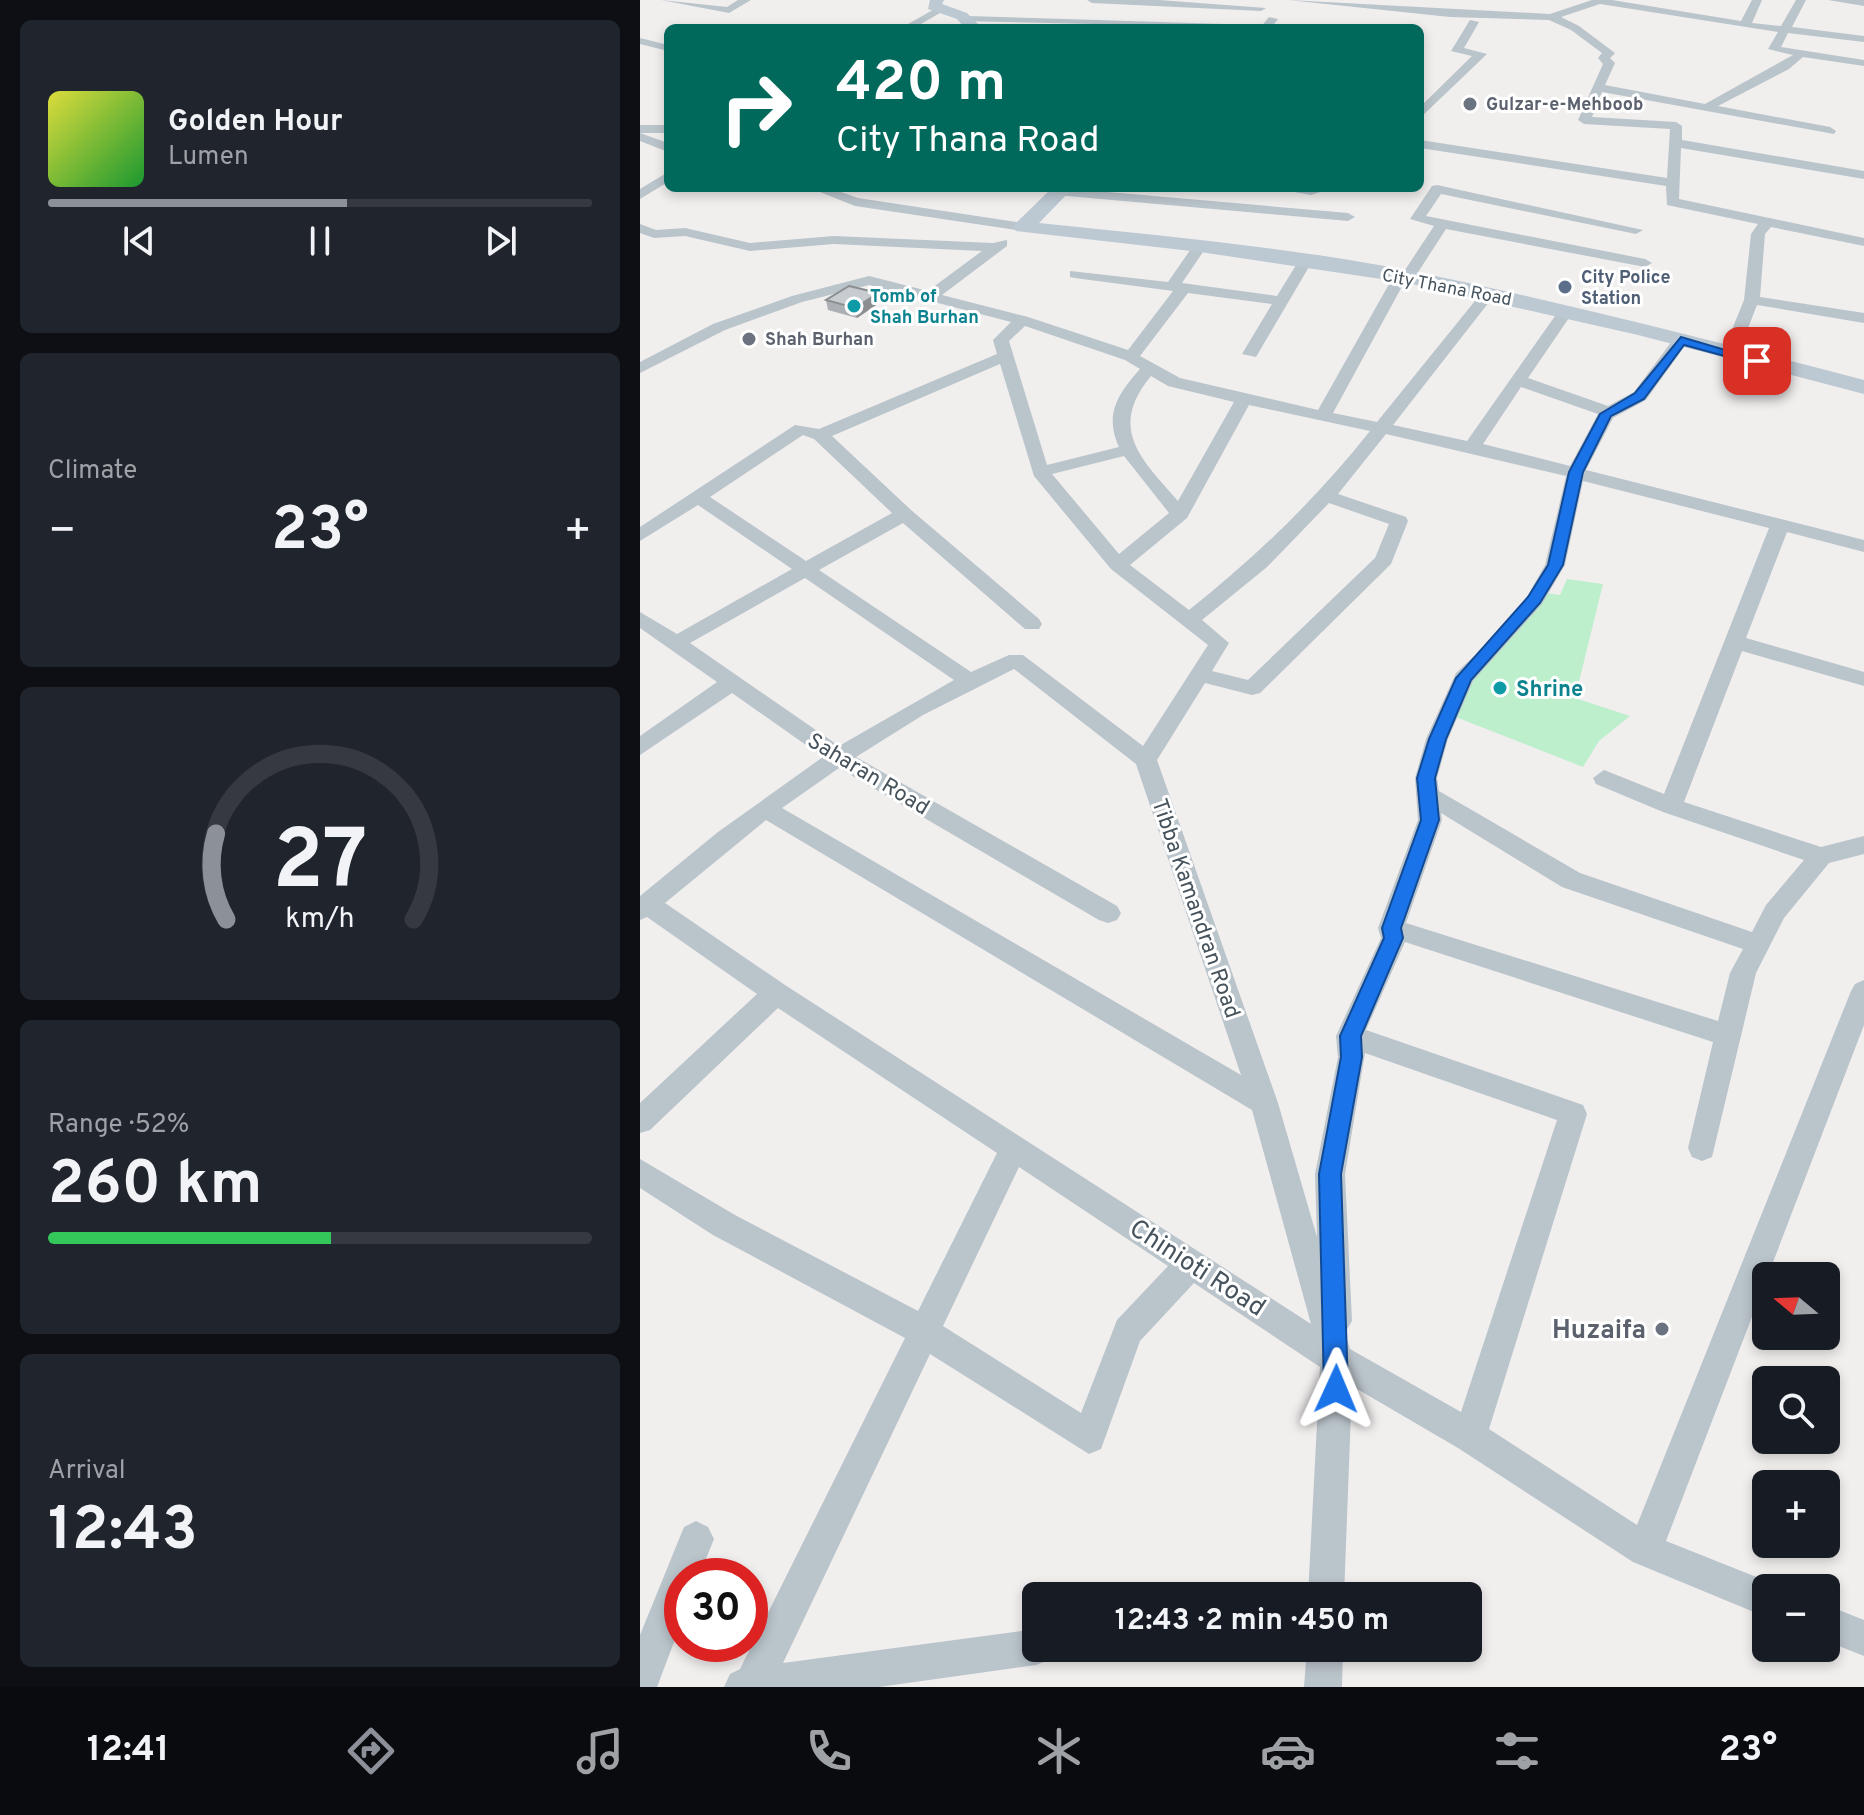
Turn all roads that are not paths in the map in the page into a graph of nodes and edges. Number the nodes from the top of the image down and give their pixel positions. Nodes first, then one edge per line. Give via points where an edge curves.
1 (666, 0) edge
2 (746, 0) edge
3 (1092, 0) edge
4 (1293, 0) edge
5 (1601, 0) edge
6 (1757, 0) edge
7 (1801, 0) edge
8 (1833, 0) edge
9 (1519, 2) edge
10 (1864, 3) edge
11 (933, 4) edge
12 (1261, 8) dead end
13 (1356, 9) edge
14 (1037, 11) dead end
15 (1522, 16) junction
16 (1551, 17) junction
17 (1029, 21) junction
18 (1474, 22) dead end
19 (910, 24) edge
20 (971, 24) edge
21 (1126, 24) edge
22 (1745, 25) junction
23 (1782, 29) junction
24 (1864, 39) edge
25 (640, 41) edge
26 (664, 47) edge
27 (1800, 54) junction
28 (1864, 63) edge
29 (1424, 87) edge
30 (1596, 87) junction
31 (1448, 90) junction
32 (1705, 109) junction
33 (1424, 111) edge
34 (640, 129) edge
35 (664, 129) edge
36 (1830, 131) dead end
37 (640, 137) edge
38 (1677, 143) junction
39 (1424, 145) edge
40 (664, 146) edge
41 (1864, 175) edge
42 (664, 179) edge
43 (1671, 183) junction
44 (828, 192) edge
45 (1060, 192) edge
46 (1083, 192) edge
47 (640, 195) edge
48 (1558, 214) junction
49 (1348, 217) dead end
50 (1767, 222) junction
51 (1443, 223) junction
52 (1023, 227) junction
53 (640, 228) edge
54 (1636, 230) dead end
55 (1536, 241) junction
56 (1864, 242) edge
57 (1200, 246) junction
58 (996, 247) junction
59 (1306, 260) junction
60 (1645, 263) dead end
61 (1075, 274) dead end
62 (1404, 277) junction
63 (1178, 288) junction
64 (1488, 294) junction
65 (932, 295) junction
66 (1752, 300) junction
67 (1282, 301) junction
68 (1565, 312) junction
69 (1864, 318) edge
70 (1022, 320) junction
71 (1681, 340) junction
72 (1250, 354) dead end
73 (1730, 354) junction
74 (1008, 355) junction
75 (1131, 357) junction
76 (640, 368) edge
77 (1149, 368) junction
78 (1519, 381) junction
79 (1864, 387) edge
80 (1243, 401) junction
81 (1612, 413) junction
82 (1322, 418) junction
83 (1382, 430) junction
84 (820, 435) junction
85 (1472, 447) junction
86 (1131, 449) junction
87 (1040, 472) junction
88 (1576, 472) junction
89 (1326, 496) junction
90 (698, 497) junction
91 (904, 514) junction
92 (1180, 514) junction
93 (1779, 527) junction
94 (640, 535) edge
95 (1864, 546) edge
96 (1118, 565) junction
97 (804, 569) junction
98 (1187, 621) junction
99 (643, 624) edge
100 (1032, 624) dead end
101 (1732, 641) junction
102 (674, 644) junction
103 (1201, 675) junction
104 (1864, 679) edge
105 (968, 680) junction
106 (730, 684) junction
107 (640, 747) edge
108 (837, 756) junction
109 (1146, 760) junction
110 (1604, 778) dead end
111 (1428, 795) junction
112 (1671, 806) junction
113 (767, 810) junction
114 (1864, 845) edge
115 (1821, 856) junction
116 (644, 907) edge
117 (1108, 913) dead end
118 (1391, 928) junction
119 (1757, 944) junction
120 (1864, 991) edge
121 (776, 993) junction
122 (1350, 1036) junction
123 (1730, 1036) junction
124 (1264, 1103) junction
125 (640, 1121) edge
126 (1014, 1147) junction
127 (1702, 1148) dead end
128 (640, 1172) edge
129 (1193, 1262) junction
130 (924, 1334) junction
131 (1337, 1359) junction
132 (1470, 1436) junction
133 (696, 1539) dead end
134 (1645, 1550) junction
135 (1327, 1582) edge
136 (1752, 1593) edge
137 (651, 1621) edge
138 (1840, 1629) edge
139 (1864, 1638) edge
140 (1022, 1650) edge
141 (1324, 1662) edge
142 (894, 1676) edge
143 (640, 1682) edge
144 (747, 1686) edge
145 (1323, 1687) edge

1 - 2 street via 729,10
3 - 12 street
4 - 13 street
5 - 16 street
5 - 22 street
6 - 22 street
7 - 23 street
8 - 10 street
9 - 15 street
11 - 19 street
11 - 20 street
13 - 15 street
14 - 17 street
15 - 16 street
16 - 30 street via 1609,53
17 - 20 street
17 - 21 street
18 - 31 street via 1457,51 1481,54
22 - 23 street
23 - 24 street
23 - 27 street via 1774,49
25 - 26 street
27 - 28 street
27 - 32 street via 1788,68
29 - 31 street
30 - 32 street
30 - 38 street via 1584,120 1674,125
31 - 33 street
32 - 36 street
34 - 35 street
37 - 40 street
38 - 41 street
38 - 43 street
39 - 43 street
42 - 47 street
43 - 50 street via 1672,202
44 - 52 street via 855,202
45 - 52 street
46 - 49 street
48 - 51 street via 1437,189 1417,219
48 - 54 street
48 - 55 street
50 - 56 street
50 - 66 street via 1758,234
51 - 55 street
51 - 62 street
52 - 57 street, City Thana Road
52 - 58 street
53 - 58 street via 750,247 834,240
55 - 60 street
57 - 59 street, City Thana Road
57 - 63 street
58 - 65 street
59 - 62 street, City Thana Road
59 - 67 street
61 - 63 street
62 - 64 street, City Thana Road
62 - 82 street
63 - 67 street
63 - 75 street
64 - 68 street, City Thana Road
64 - 83 street
65 - 70 street
65 - 76 street via 869,280 719,327
66 - 69 street
66 - 73 street
67 - 72 street
68 - 71 street, City Thana Road
68 - 78 street
70 - 74 street via 1001,340
70 - 75 street
71 - 73 street, City Thana Road
71 - 81 street via 1640,396
73 - 79 street, City Thana Road
74 - 84 street
74 - 87 street
75 - 77 street
77 - 80 street via 1174,382
77 - 86 street via 1121,411 1121,431
78 - 81 street
78 - 85 street
80 - 82 street
80 - 92 street
81 - 88 street via 1606,414
82 - 83 street
83 - 85 street
83 - 89 street
84 - 90 street via 801,429
84 - 91 street
85 - 88 street
86 - 87 street
86 - 92 street
87 - 96 street
88 - 93 street
88 - 111 street via 1555,565 1535,600 1464,678 1437,739 1426,778
89 - 98 street via 1260,563
89 - 103 street via 1399,521 1384,560 1252,688
90 - 94 street
90 - 97 street
91 - 97 street
91 - 100 street
92 - 96 street
93 - 95 street
93 - 101 street
96 - 98 street
97 - 102 street
97 - 105 street
98 - 103 street via 1219,643
99 - 102 street, Saharan Road
101 - 104 street
101 - 112 street
102 - 106 street, Saharan Road
103 - 109 street
105 - 108 street
105 - 109 street via 1016,660
106 - 107 street
106 - 108 street, Saharan Road
108 - 113 street
108 - 117 street, Saharan Road
109 - 124 street, Tibba Kamandran Road
110 - 112 street
111 - 118 street via 1430,820
111 - 119 street via 1571,880
112 - 115 street
113 - 116 street
113 - 124 street
114 - 115 street
115 - 119 street via 1775,912
116 - 121 street, Chinioti Road
118 - 122 street via 1394,938
118 - 123 street
119 - 123 street via 1743,973
120 - 134 street
121 - 125 street
121 - 126 street, Chinioti Road
122 - 131 street via 1352,1057 1330,1174
122 - 132 street via 1573,1114
123 - 127 street
124 - 131 street, Tibba Kamandran Road
126 - 129 street, Chinioti Road
126 - 130 street
128 - 130 street via 724,1225
129 - 130 street via 1128,1331 1089,1437
129 - 131 street, Chinioti Road
130 - 144 street
131 - 132 street, Chinioti Road
131 - 135 street, Tibba Kamandran Road
132 - 134 street, Chinioti Road
133 - 137 street
134 - 136 street, Chinioti Road
137 - 143 street
138 - 139 street
140 - 142 street
141 - 145 street
142 - 144 street

